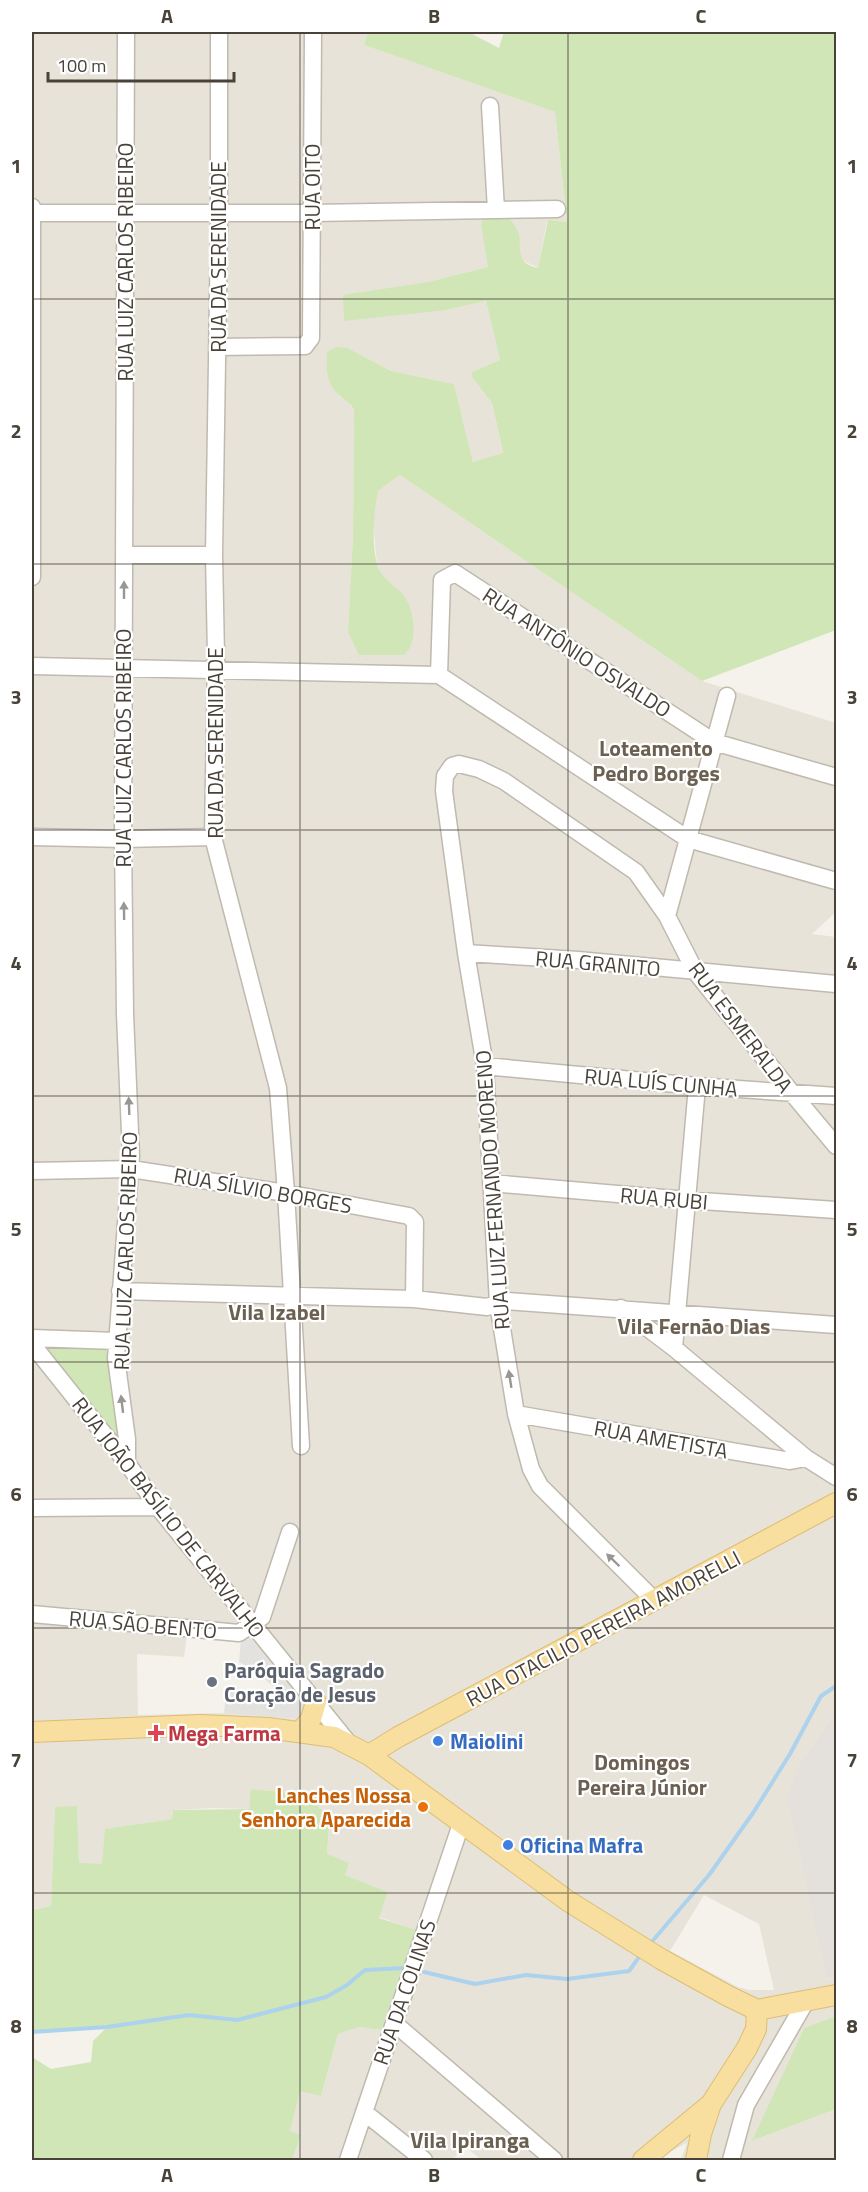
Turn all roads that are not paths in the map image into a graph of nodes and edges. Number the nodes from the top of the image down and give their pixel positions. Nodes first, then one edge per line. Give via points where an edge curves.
1 (126, 32) edge
2 (219, 32) edge
3 (313, 32) edge
4 (490, 106) dead end
5 (32, 207) edge
6 (557, 209) dead end
7 (496, 210) junction
8 (32, 213) edge
9 (125, 213) junction
10 (312, 213) junction
11 (219, 214) junction
12 (217, 347) junction
13 (124, 555) junction
14 (214, 555) junction
15 (32, 577) edge
16 (32, 666) edge
17 (123, 669) junction
18 (215, 669) junction
19 (439, 675) junction
20 (727, 696) dead end
21 (714, 742) junction
22 (452, 766) joint
23 (837, 777) edge
24 (32, 837) edge
25 (213, 837) junction
26 (123, 839) junction
27 (688, 839) junction
28 (837, 881) edge
29 (668, 916) junction
30 (466, 953) junction
31 (695, 971) junction
32 (837, 984) edge
33 (485, 1066) junction
34 (697, 1086) junction
35 (790, 1092) junction
36 (837, 1096) edge
37 (837, 1146) edge
38 (131, 1169) junction
39 (32, 1171) edge
40 (491, 1183) junction
41 (286, 1192) junction
42 (687, 1200) junction
43 (837, 1210) edge
44 (120, 1291) junction
45 (292, 1295) junction
46 (414, 1299) junction
47 (498, 1304) junction
48 (621, 1308) junction
49 (677, 1312) junction
50 (837, 1325) edge
51 (32, 1338) edge
52 (116, 1341) junction
53 (32, 1344) edge
54 (674, 1348) junction
55 (516, 1414) junction
56 (301, 1446) dead end
57 (806, 1458) junction
58 (127, 1463) junction
59 (837, 1477) edge
60 (837, 1503) edge
61 (158, 1507) junction
62 (32, 1508) edge
63 (290, 1533) dead end
64 (655, 1601) junction
65 (32, 1614) edge
66 (253, 1624) junction
67 (316, 1702) junction
68 (301, 1731) junction
69 (32, 1732) edge
70 (351, 1746) junction
71 (369, 1755) junction
72 (461, 1824) junction
73 (837, 1995) edge
74 (806, 2001) junction
75 (758, 2010) junction
76 (394, 2023) junction
77 (711, 2103) junction
78 (364, 2112) junction
79 (348, 2160) edge
80 (424, 2160) edge
81 (554, 2160) edge
82 (643, 2160) edge
83 (696, 2160) edge
84 (731, 2160) edge

1 - 9 street, RUA LUIZ CARLOS RIBEIRO
2 - 11 street, RUA DA SERENIDADE
3 - 10 street, RUA OITO
4 - 7 street
5 - 8 street
6 - 7 street
7 - 10 street
8 - 9 street
8 - 15 street
9 - 11 street
9 - 13 street, RUA LUIZ CARLOS RIBEIRO
10 - 11 street
10 - 12 street, RUA OITO via 309,343
11 - 12 street, RUA DA SERENIDADE
12 - 14 street, RUA DA SERENIDADE
13 - 14 street
17 -> 13 street, RUA LUIZ CARLOS RIBEIRO
14 - 18 street, RUA DA SERENIDADE
16 - 17 street
17 - 18 street
17 - 26 street, RUA LUIZ CARLOS RIBEIRO
18 - 19 street
18 - 25 street, RUA DA SERENIDADE
19 - 21 street, RUA ANTÔNIO OSVALDO via 442,580 455,573
19 - 27 street
20 - 21 street
21 - 23 street, RUA ANTÔNIO OSVALDO
21 - 27 street
22 - 29 street, RUA ESMERALDA via 466,765 504,781 636,872
22 - 30 street, RUA LUIZ FERNANDO MORENO via 445,776 444,791
24 - 26 street
25 - 26 street
25 - 41 street, RUA DA SERENIDADE via 278,1088
38 -> 26 street, RUA LUIZ CARLOS RIBEIRO
27 - 28 street
27 - 29 street
29 - 31 street, RUA ESMERALDA
30 - 31 street, RUA GRANITO
30 - 33 street, RUA LUIZ FERNANDO MORENO
31 - 32 street, RUA GRANITO
31 - 35 street, RUA ESMERALDA
33 - 34 street, RUA LUÍS CUNHA
33 - 40 street, RUA LUIZ FERNANDO MORENO
34 - 35 street, RUA LUÍS CUNHA
34 - 42 street
35 - 36 street, RUA LUÍS CUNHA
35 - 37 street, RUA ESMERALDA
38 - 39 street, RUA SÍLVIO BORGES
38 - 41 street, RUA SÍLVIO BORGES
38 - 44 street, RUA LUIZ CARLOS RIBEIRO
40 - 42 street, RUA RUBI
40 - 47 street, RUA LUIZ FERNANDO MORENO
41 - 45 street, RUA DA SERENIDADE
41 - 46 street, RUA SÍLVIO BORGES via 412,1218
42 - 43 street, RUA RUBI
42 - 49 street
44 - 45 street
44 - 52 street, RUA LUIZ CARLOS RIBEIRO
45 - 46 street
45 - 56 street, RUA DA SERENIDADE
46 - 47 street via 487,1307
47 - 48 street via 506,1300
55 -> 47 street, RUA LUIZ FERNANDO MORENO
48 - 49 street
48 - 54 street
49 - 50 street
49 - 54 street
51 - 52 street
58 -> 52 street, RUA LUIZ CARLOS RIBEIRO
53 - 58 street, RUA JOÃO BASÍLIO DE CARVALHO
54 - 57 street
55 - 57 street, RUA AMETISTA via 790,1461
64 -> 55 street, RUA LUIZ FERNANDO MORENO via 540,1486 531,1469
57 - 59 street
58 - 61 street, RUA JOÃO BASÍLIO DE CARVALHO
60 - 64 main road, RUA OTACILIO PEREIRA AMORELLI
61 - 62 street
61 - 66 street, RUA JOÃO BASÍLIO DE CARVALHO
63 - 66 street via 262,1617
64 - 71 main road, RUA OTACILIO PEREIRA AMORELLI
65 - 66 street, RUA SÃO BENTO via 239,1632
66 - 67 street, RUA JOÃO BASÍLIO DE CARVALHO
67 - 68 main road via 311,1719
67 - 70 street, RUA JOÃO BASÍLIO DE CARVALHO
68 - 69 main road via 200,1725
68 - 70 main road via 334,1737
70 - 71 main road
71 - 72 main road
72 - 75 main road via 618,1933
72 - 76 street, RUA DA COLINAS
73 - 74 main road
74 - 75 main road
74 - 84 street via 746,2105
75 - 77 main road via 756,2029 747,2048
76 - 78 street, RUA DA COLINAS
76 - 81 street
77 - 82 main road
77 - 83 main road
78 - 79 street, RUA DA COLINAS
78 - 80 street

